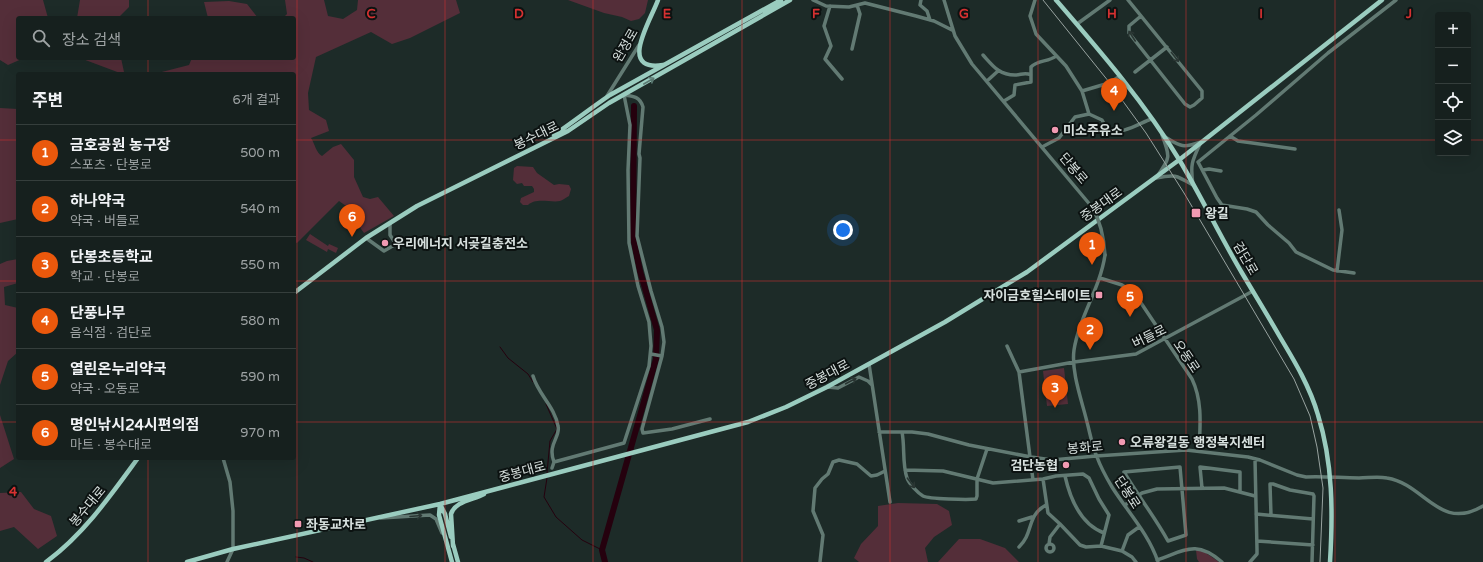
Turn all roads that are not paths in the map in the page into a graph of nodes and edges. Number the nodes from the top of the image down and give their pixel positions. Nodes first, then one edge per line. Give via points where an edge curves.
1 (658, 0) edge
2 (780, 0) edge
3 (790, 0) edge
4 (813, 0) edge
5 (920, 0) edge
6 (944, 0) edge
7 (1035, 0) edge
8 (1056, 0) edge
9 (1110, 0) edge
10 (1128, 0) edge
11 (1382, 0) edge
12 (1396, 0) edge
13 (857, 5) junction
14 (830, 6) junction
15 (1141, 16) junction
16 (930, 20) junction
17 (1077, 24) junction
18 (952, 30) junction
19 (639, 45) junction
20 (1167, 47) junction
21 (852, 49) dead end
22 (983, 55) dead end
23 (1056, 56) junction
24 (1150, 60) junction
25 (667, 64) junction
26 (998, 71) junction
27 (1135, 72) dead end
28 (1031, 75) junction
29 (1120, 76) junction
30 (842, 79) dead end
31 (987, 81) junction
32 (632, 84) junction
33 (633, 90) junction
34 (1082, 91) junction
35 (624, 95) junction
36 (606, 98) junction
37 (1004, 101) junction
38 (1089, 114) junction
39 (588, 117) junction
40 (1151, 119) junction
41 (1162, 135) junction
42 (1230, 136) junction
43 (1201, 142) junction
44 (543, 143) junction
45 (1042, 147) junction
46 (1295, 149) dead end
47 (1179, 160) junction
48 (1203, 170) junction
49 (1221, 171) dead end
50 (1156, 178) junction
51 (1193, 185) junction
52 (1339, 210) dead end
53 (390, 223) junction
54 (366, 238) junction
55 (1337, 271) junction
56 (1354, 273) dead end
57 (1100, 278) junction
58 (296, 291) edge
59 (1253, 291) junction
60 (1164, 340) junction
61 (1007, 346) dead end
62 (651, 354) junction
63 (662, 356) junction
64 (1074, 362) junction
65 (869, 364) junction
66 (1020, 372) junction
67 (533, 376) dead end
68 (872, 386) junction
69 (827, 387) junction
70 (710, 419) dead end
71 (879, 432) junction
72 (902, 432) junction
73 (986, 449) junction
74 (1200, 452) junction
75 (1096, 456) junction
76 (1031, 457) junction
77 (1255, 459) junction
78 (137, 460) edge
79 (224, 460) edge
80 (554, 462) junction
81 (552, 468) dead end
82 (905, 470) junction
83 (885, 471) junction
84 (1065, 476) junction
85 (1330, 477) junction
86 (977, 479) junction
87 (1033, 480) junction
88 (1043, 480) junction
89 (1202, 488) junction
90 (1182, 489) junction
91 (490, 491) junction
92 (1240, 492) junction
93 (1138, 496) junction
94 (1255, 496) junction
95 (890, 502) dead end
96 (440, 504) junction
97 (1046, 505) junction
98 (1124, 505) junction
99 (1483, 506) edge
100 (1256, 514) junction
101 (1271, 515) junction
102 (1033, 516) junction
103 (378, 518) junction
104 (1313, 519) junction
105 (1020, 521) dead end
106 (1060, 524) junction
107 (1139, 527) junction
108 (1104, 533) junction
109 (1257, 541) junction
110 (447, 543) junction
111 (1049, 544) dead end
112 (1313, 545) junction
113 (453, 546) junction
114 (1102, 546) junction
115 (1019, 547) dead end
116 (233, 549) junction
117 (1122, 551) junction
118 (1157, 561) edge
119 (1252, 561) edge
120 (46, 562) edge
121 (187, 562) edge
122 (227, 562) edge
123 (452, 562) edge
124 (458, 562) edge
125 (820, 562) edge
126 (1136, 562) edge
127 (1222, 562) edge
128 (1312, 562) edge
129 (1330, 562) edge

1 - 19 main road, 완정로
2 - 25 main road
33 -> 3 main road, 봉수대로
4 - 14 street
5 - 16 street via 920,5 927,11
6 - 18 street, 단봉로
7 - 23 street via 1030,16 1035,31
8 - 17 main road, 검단로
9 - 17 street
10 - 15 street
11 - 43 main road, 중봉대로
12 - 42 street via 1322,58
13 - 14 street via 849,8
13 - 16 street via 865,3
13 - 21 street via 860,14
14 - 30 street via 824,26 831,46 825,59
15 - 20 street
24 -> 15 street via 1128,30
16 - 18 street
17 - 29 main road, 검단로
18 - 31 street, 단봉로 via 961,48
19 - 25 main road via 639,58 642,63 653,66
19 - 36 street, 완정로
20 - 24 street
20 -> 24 street via 1202,91 1202,98 1198,102 1187,106
22 - 26 street
23 - 28 street via 1034,64
23 - 34 street via 1066,66
24 - 27 street
25 - 32 main road
26 - 28 street via 1006,74
26 - 31 street
28 - 37 street via 1032,82 1015,85 1014,96
29 - 34 street via 1103,85
29 - 40 main road, 검단로
31 - 37 street, 단봉로
32 - 33 main road via 630,89
32 - 36 main road
33 - 35 main road, 봉수대로
34 - 38 street
35 - 39 main road, 봉수대로
35 - 62 street via 630,125 629,243 649,322
35 - 63 street via 640,100 643,107 637,236 662,327
36 - 39 main road
36 - 44 main road
37 - 45 street, 단봉로
38 - 40 street via 1102,120 1107,129 1115,132
38 - 45 street via 1075,117 1059,138
39 - 44 main road, 봉수대로 via 568,131
40 - 41 main road, 검단로
41 - 43 street via 1182,146
41 - 47 main road, 검단로
41 - 50 street via 1169,154 1167,162
42 - 46 street via 1238,140
42 - 48 street via 1200,159 1198,162
43 - 47 main road, 중봉대로
43 - 51 street via 1191,164
44 - 53 main road, 봉수대로 via 417,206
45 - 57 street, 단봉로, bridge via 1098,217 1105,255
47 - 50 main road, 중봉대로
47 - 51 main road, 검단로
48 - 49 street
48 - 55 street via 1220,203 1256,212 1296,252
50 - 51 street via 1173,175
50 - 65 main road, 중봉대로 via 1027,272 946,322
51 - 59 main road, 검단로
52 - 55 street via 1342,230
53 - 54 main road, 봉수대로
53 - 54 street via 390,235 396,244 387,250 384,251
54 - 58 main road, 봉수대로
55 - 56 street
57 - 60 street, 오동로 via 1122,285 1135,294
57 - 64 street, 단봉로 via 1078,333
59 - 60 street, 버들로
59 - 85 main road, 검단로 via 1304,376 1312,395 1323,432
60 - 64 street, 버들로 via 1136,354
60 - 74 street, 오동로 via 1196,388 1200,407
61 - 66 street
62 - 63 street
62 - 80 street via 624,443
63 - 70 street via 643,433 677,428
64 - 66 street, 버들로
64 - 75 street, 단봉로
65 - 68 street
65 - 69 main road, 중봉대로
66 - 76 street
67 - 80 street via 558,426 552,448
69 -> 68 street via 838,388 859,377
68 - 71 street
69 - 91 main road, 중봉대로 via 786,408 748,422
71 - 72 street, 봉화로
71 - 83 street
72 - 73 street, 봉화로 via 928,434
72 - 82 street
73 - 76 street, 봉화로
73 - 86 street
74 - 75 street, 봉화로 via 1174,450
74 - 77 street, 봉화로
75 - 76 street, 봉화로 via 1052,460
75 - 98 street, 단봉로
76 - 87 street
77 - 85 street, 봉화로 via 1297,475
77 - 94 street
78 - 120 main road, 봉수대로 via 79,533
79 - 116 street via 233,511
80 - 81 street
82 - 86 street via 943,471
82 -> 86 street via 909,482 926,497 974,499 977,496
83 - 95 street
83 - 125 street via 871,476 860,466 839,460 833,462 828,474 815,490 813,511 823,536
84 - 88 street
84 - 108 street via 1077,510
84 - 108 street via 1083,474 1089,478 1108,514
85 - 99 street, 봉화로 via 1387,478 1409,486 1435,507 1457,514 1474,511
85 - 129 main road, 검단로
86 - 87 street via 993,483
87 - 88 street
88 - 97 street
89 - 90 street
89 - 92 street via 1224,488
89 - 92 street via 1200,467 1240,472
90 - 93 street via 1157,489
90 - 93 street via 1180,467 1124,472
90 - 93 street via 1186,535 1168,540
91 - 96 main road, 중봉대로
91 - 113 main road via 452,510
92 - 94 street
93 - 98 street
94 - 100 street
96 - 103 main road, 중봉대로
96 - 110 main road via 439,515
96 - 113 main road
97 - 102 street
97 - 106 street via 1049,515
98 - 107 street, 단봉로
100 - 101 street
100 - 109 street
101 - 104 street
101 - 104 street via 1270,484 1273,484 1313,494
102 - 105 street
102 - 115 street via 1023,544
103 -> 110 street via 430,515 436,520
103 - 116 main road, 중봉대로
104 - 112 street
106 - 111 street via 1050,537
106 - 114 street via 1080,545
107 - 117 street, 단봉로 via 1128,535
107 - 118 street, 단봉로
108 - 114 street
109 - 112 street
109 - 119 street via 1257,554
110 - 123 main road
112 - 128 street
113 - 124 main road
114 - 117 street
116 - 121 main road, 중봉대로
116 - 122 street
117 - 126 street
118 - 127 street via 1194,548 1207,550

